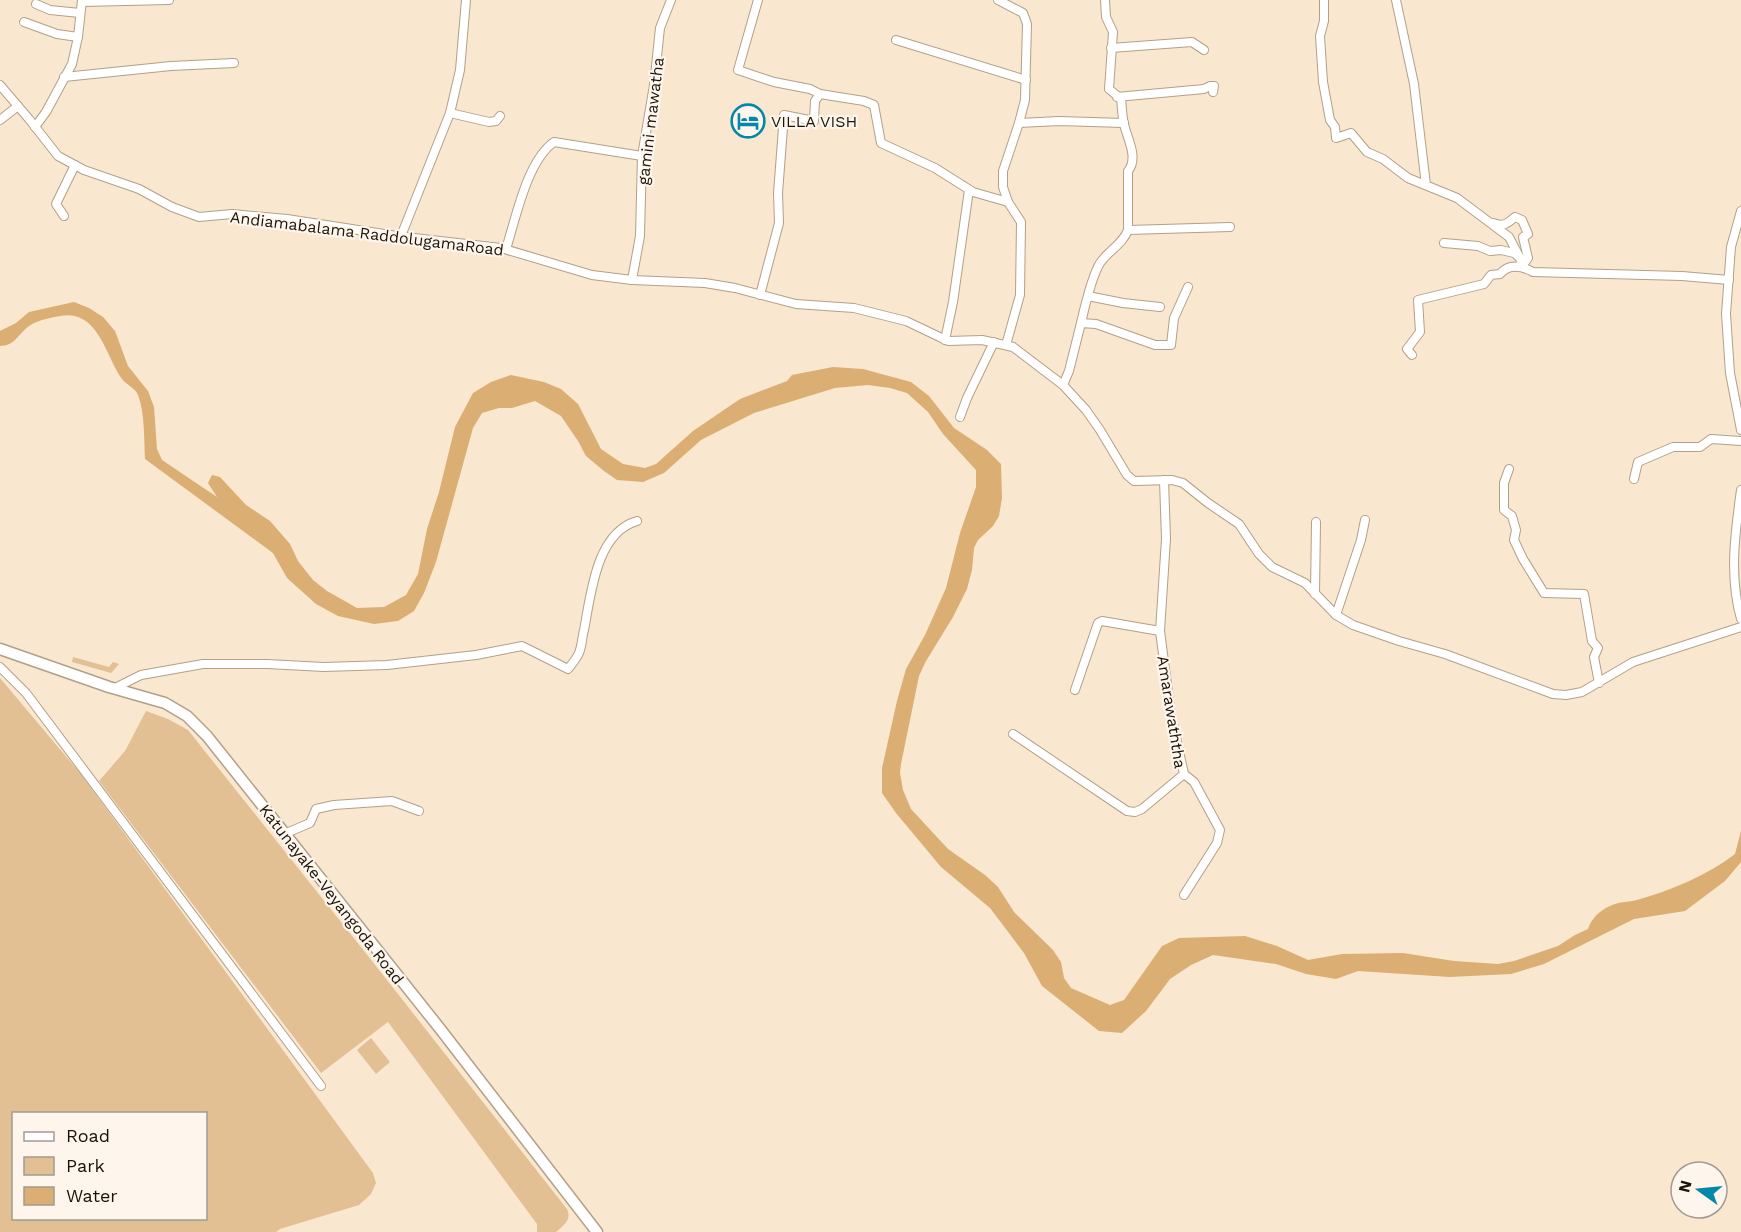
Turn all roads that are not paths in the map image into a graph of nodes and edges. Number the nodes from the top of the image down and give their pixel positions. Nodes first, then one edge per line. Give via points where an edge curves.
1 (169, 0) edge
2 (466, 0) edge
3 (671, 0) edge
4 (758, 0) edge
5 (998, 0) edge
6 (1105, 0) edge
7 (1324, 0) edge
8 (1396, 0) edge
9 (82, 1) edge
10 (36, 4) dead end
11 (80, 13) junction
12 (24, 22) dead end
13 (78, 37) junction
14 (896, 40) dead end
15 (1111, 48) junction
16 (1204, 50) dead end
17 (234, 63) dead end
18 (64, 77) junction
19 (1026, 80) junction
20 (0, 85) edge
21 (1214, 92) dead end
22 (820, 94) junction
23 (1117, 96) junction
24 (18, 106) junction
25 (450, 113) junction
26 (500, 116) dead end
27 (0, 120) edge
28 (1019, 123) junction
29 (1124, 123) junction
30 (35, 127) junction
31 (642, 156) junction
32 (75, 165) junction
33 (1426, 185) junction
34 (969, 190) junction
35 (1008, 202) junction
36 (1741, 211) edge
37 (64, 216) dead end
38 (1484, 219) junction
39 (1230, 228) dead end
40 (1128, 230) junction
41 (401, 236) junction
42 (1444, 243) dead end
43 (507, 249) junction
44 (1521, 262) junction
45 (632, 280) junction
46 (1729, 280) junction
47 (1188, 287) dead end
48 (760, 294) junction
49 (1088, 296) junction
50 (1160, 307) dead end
51 (1081, 323) junction
52 (945, 340) junction
53 (994, 342) junction
54 (1006, 345) junction
55 (1412, 355) dead end
56 (1063, 385) junction
57 (960, 417) dead end
58 (1741, 430) edge
59 (1741, 441) edge
60 (1509, 469) dead end
61 (1634, 479) dead end
62 (1164, 480) junction
63 (1741, 490) edge
64 (1365, 520) dead end
65 (637, 521) dead end
66 (1316, 522) dead end
67 (1315, 594) junction
68 (1336, 615) junction
69 (1741, 619) edge
70 (1741, 627) edge
71 (1160, 631) junction
72 (0, 649) edge
73 (0, 667) edge
74 (1599, 683) junction
75 (115, 688) junction
76 (1075, 690) dead end
77 (1014, 734) dead end
78 (1184, 774) junction
79 (419, 810) dead end
80 (284, 834) junction
81 (1184, 895) dead end
82 (321, 1086) dead end
83 (597, 1232) edge

1 - 9 street
2 - 25 street via 460,70
3 - 31 street, gamini mawatha via 660,28
4 - 22 street via 738,70
5 - 19 street via 1023,13 1027,24
6 - 15 street via 1106,17 1113,32
7 - 33 street via 1320,36 1323,82 1336,138 1351,133 1368,152
8 - 33 street via 1414,84
9 - 11 street
10 - 11 street
11 - 13 street
12 - 13 street
13 - 18 street via 72,64
14 - 19 street
15 - 16 street via 1192,42
15 - 23 street via 1109,89
17 - 18 street
18 - 30 street
19 - 28 street
20 - 24 street, Andiamabalama RaddolugamaRoad
21 - 23 street via 1214,86 1210,86
22 - 34 street via 874,105 881,142 935,168
22 - 48 street via 815,101 814,121 784,115 779,224
23 - 29 street
24 - 27 street
24 - 30 street, Andiamabalama RaddolugamaRoad
25 - 26 street via 489,123
25 - 41 street
28 - 29 street
28 - 35 street via 1003,171
29 - 40 street via 1132,153 1128,171
30 - 32 street, Andiamabalama RaddolugamaRoad via 58,156
31 - 43 street via 554,142 545,148 528,178
31 - 45 street, gamini mawatha via 640,236
32 - 37 street via 56,204
32 - 41 street, Andiamabalama RaddolugamaRoad via 199,217 232,213
33 - 38 street via 1456,198
34 - 35 street
34 - 52 street
35 - 54 street via 1021,222 1020,295
36 - 46 street via 1731,247
38 - 44 street via 1509,237
38 - 44 street via 1500,226 1515,218 1522,220 1528,234 1523,237 1528,258
39 - 40 street
40 - 49 street via 1100,264
41 - 43 street, Andiamabalama RaddolugamaRoad
42 - 44 street via 1502,250 1514,253
43 - 45 street, Andiamabalama RaddolugamaRoad via 592,275
44 - 46 street via 1533,272
44 - 55 street via 1491,275 1484,284 1418,300 1420,332 1407,349
45 - 48 street, Andiamabalama RaddolugamaRoad via 705,283
46 - 58 street via 1726,314 1730,373
47 - 51 street via 1174,318 1171,345 1155,345 1096,324
48 - 52 street, Andiamabalama RaddolugamaRoad via 796,304 854,308 906,321
49 - 50 street
49 - 51 street
51 - 56 street
52 - 53 street, Andiamabalama RaddolugamaRoad
53 - 54 street, Andiamabalama RaddolugamaRoad
53 - 57 street
54 - 56 street, Andiamabalama RaddolugamaRoad
56 - 62 street, Andiamabalama RaddolugamaRoad via 1100,429 1127,475 1134,481
59 - 61 street via 1711,439 1700,447 1673,447 1638,462
60 - 74 street via 1504,483 1504,510 1512,516 1514,540 1544,593 1584,594 1592,641 1598,648 1594,657
62 - 67 street, Andiamabalama RaddolugamaRoad via 1183,483 1239,524 1272,567 1305,583
62 - 71 street, Amarawaththa via 1166,539
63 - 69 street via 1734,538 1736,601
64 - 68 street
65 - 75 street via 612,537 604,550 593,582 579,653 568,669 522,645 476,655 387,665 203,664 141,675
66 - 67 street
67 - 68 street, Andiamabalama RaddolugamaRoad
68 - 74 street, Andiamabalama RaddolugamaRoad via 1353,625 1553,694 1566,696
70 - 74 street, Andiamabalama RaddolugamaRoad via 1633,662
71 - 76 street via 1098,622
71 - 78 street, Amarawaththa via 1171,715
72 - 75 main road, Katunayake-Veyangoda Road
73 - 82 street via 26,693
75 - 80 main road, Katunayake-Veyangoda Road via 165,703 187,716
77 - 78 street, Amarawaththa via 1127,811 1142,809
78 - 81 street via 1194,782 1220,830 1217,843
79 - 80 street via 392,801 334,805 316,809 310,823
80 - 83 main road, Katunayake-Veyangoda Road

